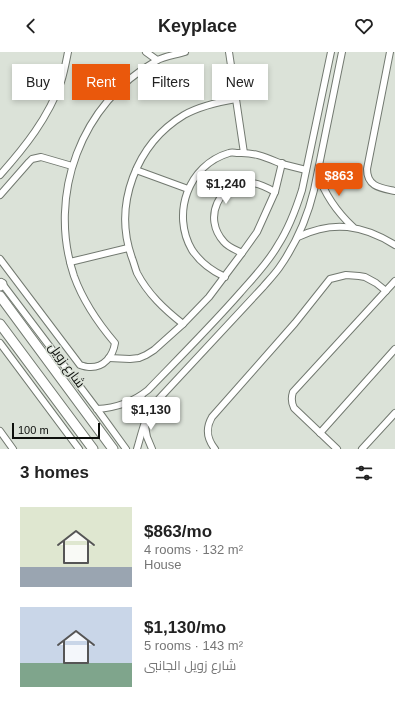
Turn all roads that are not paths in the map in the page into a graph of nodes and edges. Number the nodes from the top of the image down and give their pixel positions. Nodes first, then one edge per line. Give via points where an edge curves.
1 (68, 52) edge
2 (146, 52) edge
3 (185, 52) edge
4 (229, 52) edge
5 (331, 52) edge
6 (342, 52) edge
7 (390, 52) edge
8 (157, 60) junction
9 (231, 64) edge
10 (230, 100) edge
11 (236, 100) edge
12 (244, 153) junction
13 (282, 163) junction
14 (72, 166) junction
15 (136, 170) junction
16 (306, 170) junction
17 (317, 173) junction
18 (0, 175) edge
19 (188, 189) junction
20 (395, 191) edge
21 (274, 192) junction
22 (0, 195) edge
23 (353, 227) junction
24 (298, 237) junction
25 (395, 244) edge
26 (128, 248) junction
27 (242, 253) junction
28 (0, 260) edge
29 (70, 262) junction
30 (225, 277) junction
31 (395, 281) edge
32 (1, 284) edge
33 (386, 291) junction
34 (0, 296) edge
35 (14, 316) junction
36 (183, 324) junction
37 (1, 326) edge
38 (28, 334) junction
39 (0, 343) edge
40 (16, 346) junction
41 (395, 350) edge
42 (109, 358) junction
43 (141, 396) junction
44 (151, 408) junction
45 (97, 409) junction
46 (395, 413) edge
47 (145, 422) junction
48 (0, 431) edge
49 (320, 433) junction
50 (13, 449) edge
51 (79, 449) edge
52 (93, 449) edge
53 (113, 449) edge
54 (126, 449) edge
55 (137, 449) edge
56 (152, 449) edge
57 (215, 449) edge
58 (337, 449) edge
59 (362, 449) edge

1 - 18 street via 61,82 49,108 35,132
2 - 8 street
3 - 8 street
4 - 9 street
5 - 16 street
6 - 17 street
7 - 20 street via 367,174 374,185
8 - 14 street via 134,75 113,94 82,140
10 - 15 street via 200,107 169,126 144,154
11 - 12 street
12 - 13 street via 258,154
12 - 19 street via 230,153 217,158 205,166
13 - 16 street
13 - 21 street
14 - 22 street via 41,157 32,159
14 - 29 street via 65,214
15 - 19 street
15 - 26 street via 126,208
16 - 43 street via 291,222 266,263
17 - 23 street via 338,212
17 - 24 street via 309,209
19 - 30 street via 183,220 186,236 202,263
21 - 27 street via 257,232
21 - 27 street via 253,183 238,184 226,191 217,202 214,216 216,231 224,243
23 - 24 street via 321,229
23 - 25 street
24 - 44 street via 268,281
26 - 29 street
26 - 36 street via 137,272 150,293 167,312
27 - 30 street
28 - 42 street via 80,365 90,368 101,365
29 - 42 street via 87,305 115,343 114,351
30 - 36 street
31 - 33 street
32 - 45 street
33 - 49 street via 293,392 291,397 294,408
33 - 57 street via 365,277 346,275 330,279 212,417 208,425 208,435
34 - 35 main road, شارع زويل
35 - 37 main road via 8,326
35 - 38 main road, شارع زويل
36 - 42 street via 146,355 130,359
37 - 40 main road
38 - 40 main road via 22,337
38 - 53 main road, شارع زويل
39 - 51 street
40 - 52 main road
41 - 49 street
43 - 44 street via 142,401
43 - 45 street via 120,406
44 - 47 street
45 - 54 street
46 - 59 street
47 - 55 street
47 - 56 street via 145,431
48 - 50 street
49 - 58 street

